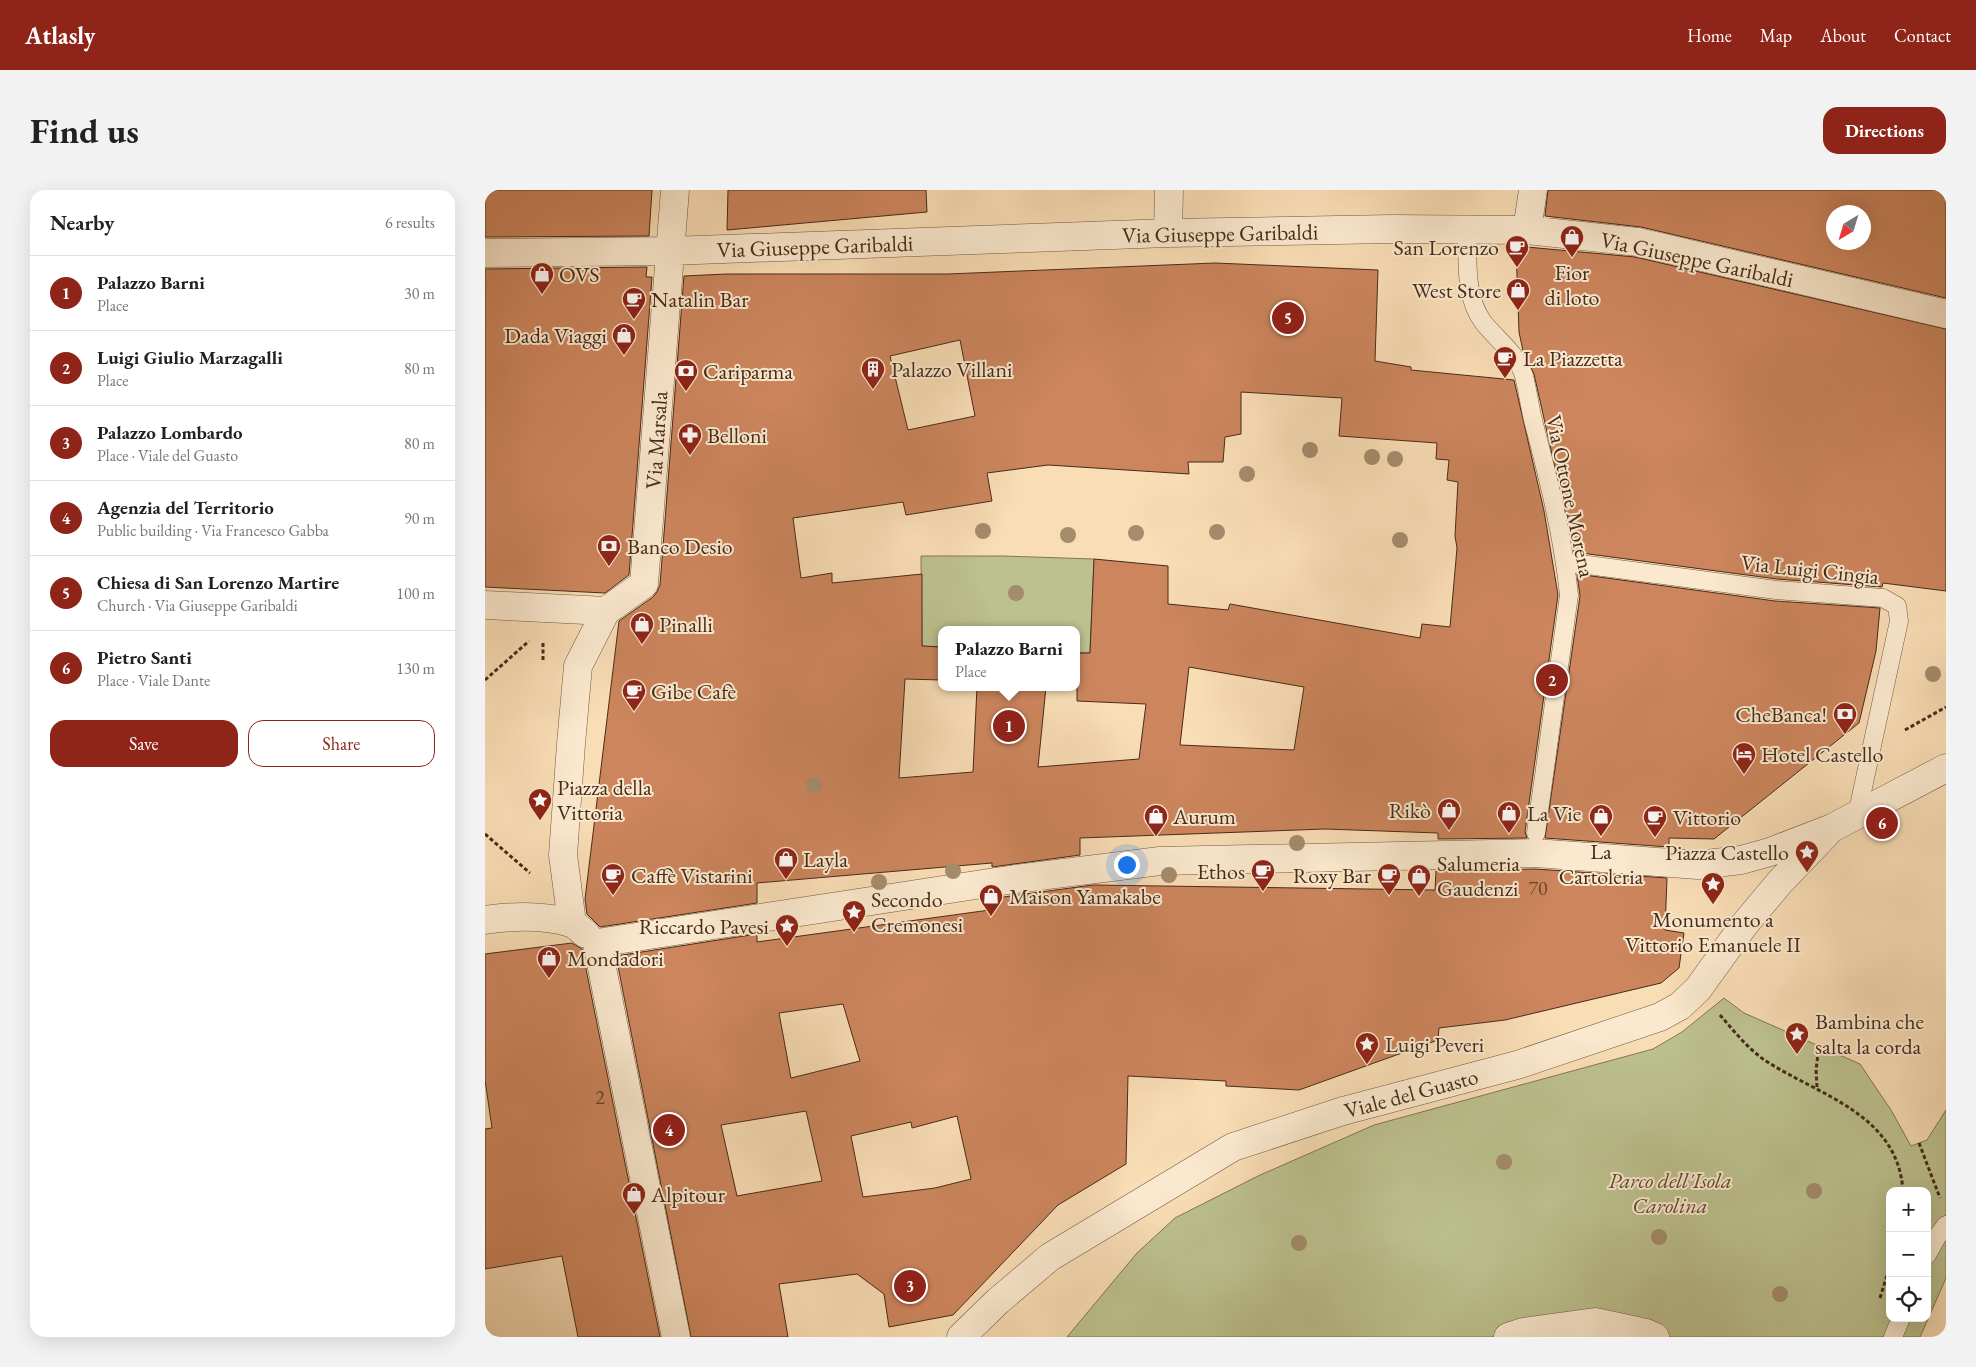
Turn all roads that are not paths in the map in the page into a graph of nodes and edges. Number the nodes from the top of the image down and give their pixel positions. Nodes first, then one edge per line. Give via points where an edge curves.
1 (675, 190) edge
2 (1169, 190) edge
3 (1533, 190) edge
4 (1467, 230) junction
5 (1527, 230) junction
6 (1168, 233) junction
7 (670, 251) junction
8 (485, 253) edge
9 (1946, 314) edge
10 (1565, 562) junction
11 (485, 605) edge
12 (606, 611) junction
13 (1946, 768) edge
14 (1857, 815) junction
15 (1832, 828) junction
16 (1536, 834) dead end
17 (485, 920) edge
18 (572, 923) junction
19 (597, 943) junction
20 (1946, 1225) edge
21 (1931, 1248) edge
22 (1899, 1322) edge
23 (676, 1337) edge
24 (961, 1337) edge
25 (1508, 1337) edge
26 (1655, 1337) edge
27 (1893, 1337) edge

1 - 7 street, Via Marsala
2 - 6 street
3 - 5 street
4 - 5 street, Via Giuseppe Garibaldi
4 - 6 street, Via Giuseppe Garibaldi
4 - 10 lane, Via Ottone Morena via 1468,278 1476,309 1483,322 1511,351 1523,376
5 - 9 street, Via Giuseppe Garibaldi via 1638,242
6 - 7 street, Via Giuseppe Garibaldi
7 - 8 street, Via Giuseppe Garibaldi
7 - 12 street, Via Marsala via 645,584
10 - 14 lane, Via Luigi Cingia via 1776,590 1883,598 1897,606 1899,621
10 - 16 lane, Via Ottone Morena via 1569,595
11 - 12 street
12 - 18 street via 578,666 563,855
13 - 14 street
14 - 15 street
15 - 19 street via 1770,852 1741,860 1698,865 1535,853 1160,861
15 - 24 street, Viale del Guasto via 1744,925 1698,989 1680,1006 1660,1016 1517,1065 1343,1111 1233,1146 1049,1257
17 - 18 street via 510,916
18 - 19 street
19 - 23 street
20 - 21 lane
22 - 27 lane
25 - 26 street via 1595,1322

